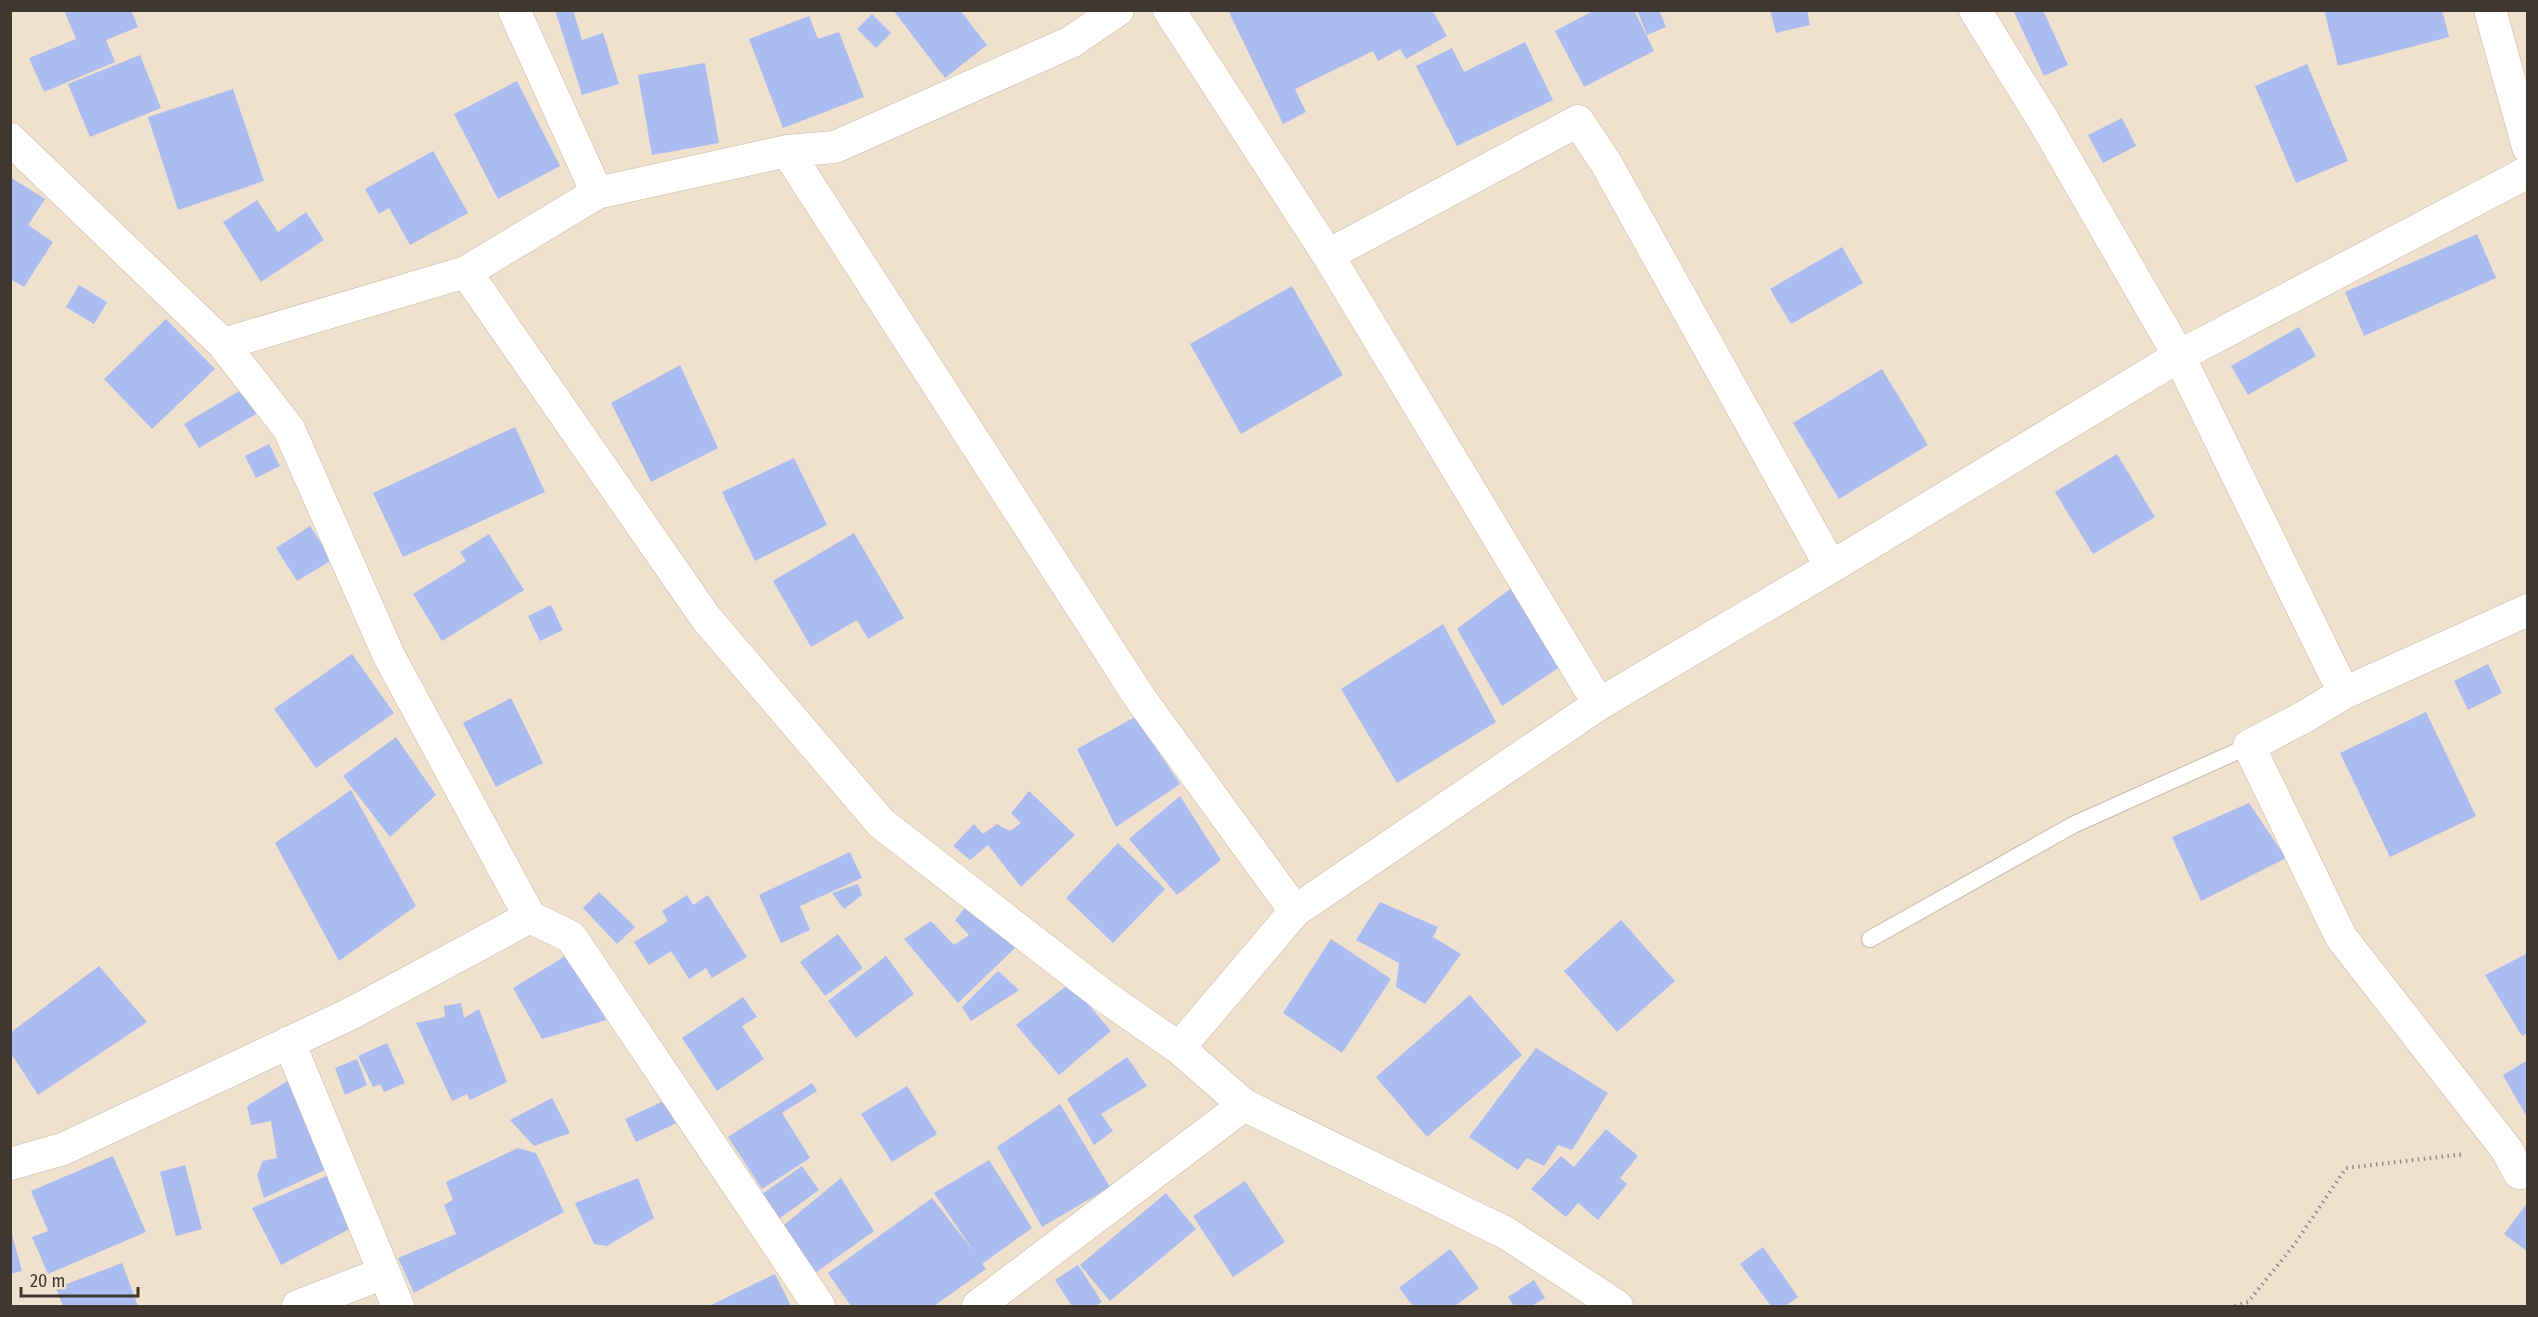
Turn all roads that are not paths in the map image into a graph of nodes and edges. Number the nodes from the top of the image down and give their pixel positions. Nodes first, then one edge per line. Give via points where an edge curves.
1 (514, 10) edge
2 (1118, 10) edge
3 (1169, 10) edge
4 (1975, 10) edge
5 (2490, 10) edge
6 (10, 139) edge
7 (2528, 147) edge
8 (787, 151) junction
9 (2528, 172) edge
10 (597, 193) junction
11 (1328, 255) junction
12 (466, 272) junction
13 (223, 344) junction
14 (2179, 356) junction
15 (1831, 567) junction
16 (2528, 610) edge
17 (2344, 693) junction
18 (1599, 704) junction
19 (2249, 746) junction
20 (1295, 911) junction
21 (530, 918) junction
22 (1870, 939) dead end
23 (289, 1042) junction
24 (1179, 1048) junction
25 (1244, 1105) junction
26 (2517, 1161) edge
27 (10, 1164) edge
28 (384, 1273) junction
29 (298, 1306) edge
30 (398, 1306) edge
31 (819, 1306) edge
32 (978, 1306) edge
33 (1617, 1306) edge

1 - 10 street
2 - 8 street via 1071,42 835,147
3 - 11 street
4 - 14 street
5 - 7 street
6 - 13 street
8 - 10 street
8 - 20 street via 1140,698
9 - 14 street
10 - 12 street
11 - 15 street via 1578,121 1606,164
11 - 18 street
12 - 13 street
12 - 24 street via 706,618 881,823 1095,989
13 - 21 street via 289,429 389,656
14 - 15 street
14 - 17 street
15 - 18 street
16 - 17 street
17 - 19 street
18 - 20 street
19 - 22 lane via 2073,825
19 - 26 street via 2342,937
20 - 24 street
21 - 23 street via 350,1014
21 - 31 street via 571,937
23 - 27 street via 63,1149
23 - 28 street
24 - 25 street
25 - 32 street
25 - 33 street via 1506,1233
28 - 29 street
28 - 30 street

